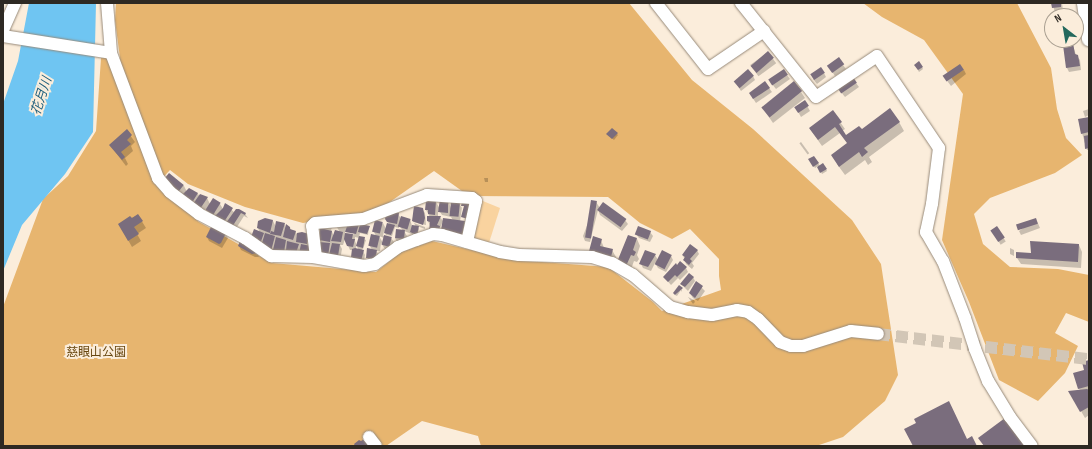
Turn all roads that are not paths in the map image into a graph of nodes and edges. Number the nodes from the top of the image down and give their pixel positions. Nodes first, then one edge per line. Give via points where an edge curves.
1 (15, 3) edge
2 (107, 3) edge
3 (656, 3) edge
4 (741, 3) edge
5 (1084, 3) edge
6 (3, 30) edge
7 (764, 31) junction
8 (3, 36) edge
9 (1089, 39) edge
10 (111, 53) junction
11 (467, 242) junction
12 (316, 258) junction
13 (878, 334) tunnel mouth
14 (1032, 446) edge

1 - 6 street
2 - 10 street
3 - 7 street via 708,69
4 - 7 street
5 - 9 main road
7 - 14 street via 816,97 877,56 939,148 926,232 943,261 988,381
8 - 10 street
10 - 12 street via 158,178 170,192 199,214 245,238 271,256
11 - 12 street via 433,234 398,247 375,264 364,266
11 - 12 street via 476,201 472,198 427,195 363,219 315,223 312,226
11 - 13 street via 519,255 592,257 612,263 633,275 670,307 712,314 737,310 748,312 780,342 791,346 803,346 851,331

